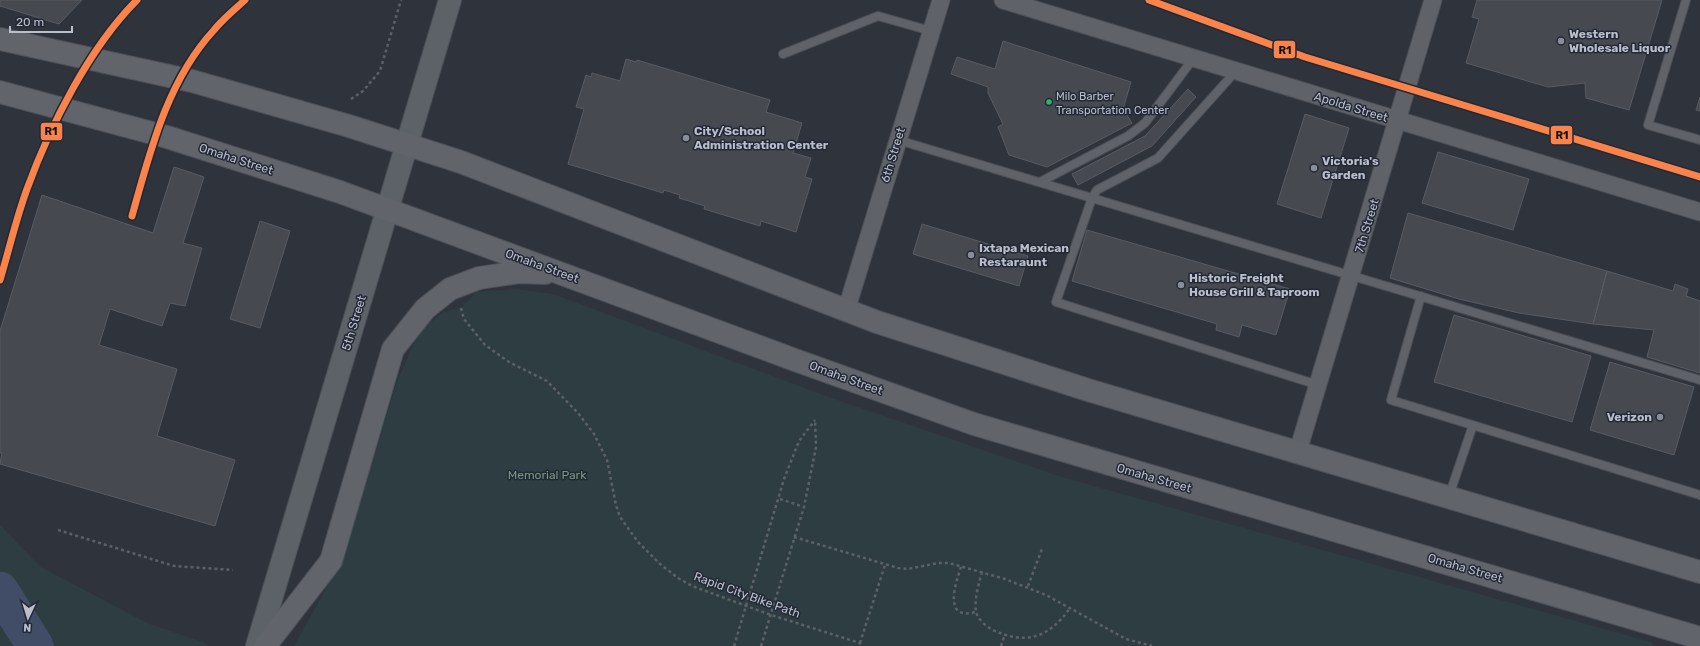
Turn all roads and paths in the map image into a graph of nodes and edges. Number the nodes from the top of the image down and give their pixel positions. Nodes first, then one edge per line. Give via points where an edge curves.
1 (401, 0) edge
2 (450, 0) edge
3 (941, 0) edge
4 (1003, 0) edge
5 (1433, 0) edge
6 (1686, 0) edge
7 (931, 31) junction
8 (0, 39) edge
9 (783, 54) dead end
10 (1193, 58) junction
11 (1236, 71) junction
12 (0, 92) edge
13 (351, 99) dead end
14 (1398, 121) junction
15 (898, 140) junction
16 (1700, 140) edge
17 (406, 144) junction
18 (1040, 182) junction
19 (1092, 198) junction
20 (388, 210) junction
21 (1700, 212) edge
22 (564, 274) junction
23 (1352, 275) junction
24 (1421, 296) junction
25 (458, 302) dead end
26 (846, 311) junction
27 (1700, 380) edge
28 (1318, 384) junction
29 (1473, 425) junction
30 (1298, 451) junction
31 (1700, 495) edge
32 (1449, 496) junction
33 (780, 499) junction
34 (804, 507) junction
35 (58, 530) dead end
36 (794, 537) junction
37 (1042, 549) dead end
38 (885, 565) junction
39 (961, 567) junction
40 (233, 570) dead end
41 (982, 572) junction
42 (1700, 572) edge
43 (1028, 586) junction
44 (745, 606) junction
45 (1070, 608) junction
46 (976, 612) junction
47 (771, 615) junction
48 (1004, 637) junction
49 (1700, 638) edge
50 (860, 644) edge
51 (257, 646) edge
52 (265, 646) edge
53 (734, 646) edge
54 (761, 646) edge
55 (1001, 646) edge
56 (1152, 646) edge

1 - 13 path via 380,71 364,91
2 - 17 main road, 5th Street
3 - 7 street, 6th Street
4 - 10 street, Apolda Street
5 - 14 street, 7th Street
6 - 16 lane via 1648,125
7 - 9 lane via 878,16
7 - 15 street, 6th Street
8 - 17 main road via 187,79
10 - 11 street, Apolda Street
10 - 18 lane via 1145,123 1128,136
11 - 14 street, Apolda Street
11 - 19 lane via 1158,158 1097,190
12 - 20 main road, Omaha Street via 167,137
14 - 21 street, Apolda Street
14 - 23 street, 7th Street
15 - 18 lane
15 - 26 street, 6th Street
17 - 20 main road, 5th Street
17 - 26 main road via 469,165
18 - 19 lane
19 - 23 lane
19 - 28 lane via 1056,302
20 - 22 main road, Omaha Street
20 - 51 main road, 5th Street
22 - 49 main road, Omaha Street via 974,424
22 - 52 main road via 520,272 479,278 450,289 420,315 393,349 331,561
23 - 24 lane
23 - 28 street, 7th Street
24 - 27 lane
24 - 29 lane via 1391,400
25 - 44 path, Rapid City Bike Path via 464,319 485,344 509,362 547,381 594,434 607,460 620,517 638,542 678,578
26 - 30 main road via 1088,390
28 - 30 street, 7th Street
29 - 31 lane
29 - 32 lane
30 - 32 main road
32 - 42 main road
33 - 34 path
33 - 34 path via 784,479 799,441 815,420 816,447
33 - 44 path
34 - 36 path
35 - 40 path via 174,566
36 - 38 path
36 - 47 path
37 - 43 path
38 - 39 path via 908,569 949,563
38 - 50 path
39 - 41 path
39 - 46 path via 956,584 955,608 967,615
41 - 43 path
41 - 46 path via 976,596
43 - 45 path
44 - 47 path, Rapid City Bike Path
44 - 53 path
45 - 48 path via 1058,625 1044,636 1029,641
45 - 56 path via 1126,639
46 - 48 path via 983,624
47 - 50 path, Rapid City Bike Path
47 - 54 path
48 - 55 path

